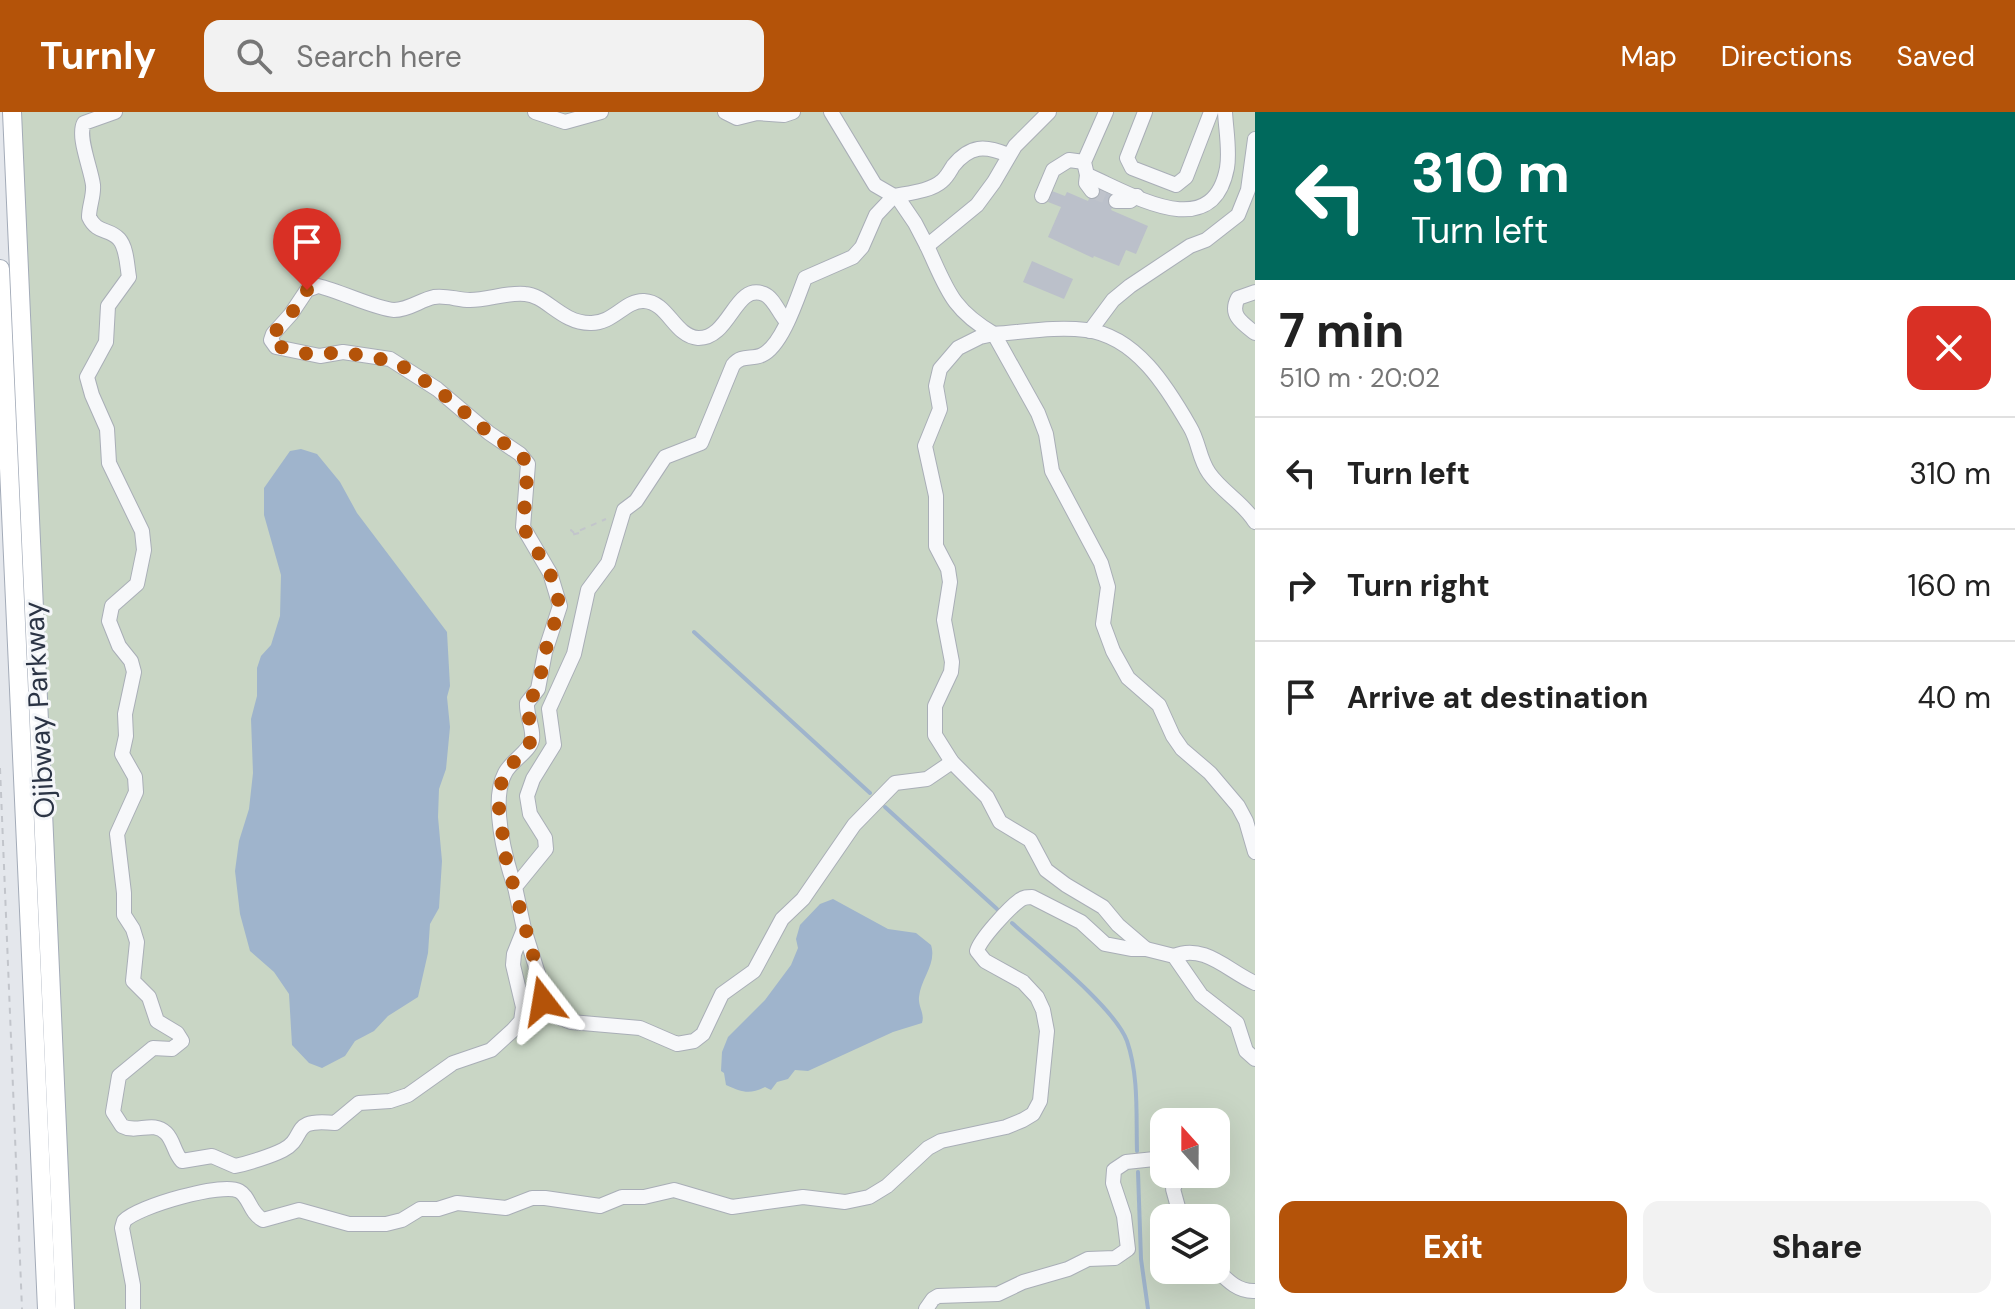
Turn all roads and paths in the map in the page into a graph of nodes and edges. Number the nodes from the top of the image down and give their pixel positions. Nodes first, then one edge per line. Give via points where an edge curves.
1 (12, 112) edge
2 (115, 112) edge
3 (535, 112) edge
4 (601, 112) edge
5 (725, 112) edge
6 (793, 112) edge
7 (831, 112) edge
8 (1049, 112) edge
9 (1106, 112) edge
10 (1145, 112) edge
11 (1218, 113) edge
12 (1254, 141) edge
13 (1008, 155) junction
14 (1086, 168) junction
15 (1092, 191) dead end
16 (892, 196) junction
17 (1042, 196) dead end
18 (1137, 196) junction
19 (1116, 201) tunnel mouth
20 (927, 246) junction
21 (0, 269) edge
22 (1255, 292) edge
23 (1113, 300) junction
24 (787, 322) junction
25 (1090, 331) junction
26 (1255, 333) edge
27 (994, 334) junction
28 (1124, 342) junction
29 (624, 510) junction
30 (1255, 522) edge
31 (579, 533) dead end
32 (952, 762) junction
33 (0, 768) edge
34 (1255, 852) edge
35 (515, 887) junction
36 (524, 933) junction
37 (1146, 949) junction
38 (1174, 956) junction
39 (1255, 983) edge
40 (1255, 1059) edge
41 (1150, 1159) edge
42 (1230, 1281) edge
43 (1255, 1291) edge
44 (22, 1309) edge
45 (47, 1309) edge
46 (65, 1309) edge
47 (133, 1309) edge
48 (926, 1309) edge

1 - 46 main road, Ojibway Parkway
2 - 36 lane via 84,123 80,132 92,181 89,217 95,227 118,238 129,277 108,306 106,342 89,370 88,385 107,429 109,463 144,542 137,584 109,613 134,672 122,754 137,783 119,827 119,866 124,915 137,942 133,981 149,997 157,1021 182,1041 172,1049 153,1048 119,1076 113,1112 127,1129 164,1131 182,1161 212,1156 235,1166 282,1150 304,1125 339,1121 359,1103 399,1099 453,1063 487,1052 502,1040 522,1015 513,965
3 - 4 lane via 565,122
5 - 6 lane via 737,118
7 - 16 lane via 875,185
8 - 13 lane
9 - 14 lane
10 - 11 lane via 1127,158 1132,168 1176,185 1186,177
11 - 18 lane via 1228,165 1224,181 1201,207 1184,212
12 - 23 lane via 1248,190 1238,215
13 - 16 lane via 975,148 934,186
13 - 20 lane via 984,197
14 - 15 lane
14 - 17 lane via 1069,160 1053,170
14 - 18 lane
16 - 20 lane
16 - 24 lane via 869,226 859,252 805,278
18 - 19 lane
20 - 27 lane via 953,302
21 - 45 main road, Ojibway Parkway
22 - 26 lane via 1238,298 1234,310
23 - 25 lane
23 - 28 lane via 1112,332
24 - 29 lane via 763,355 744,357 733,365 701,443 665,457
24 - 35 lane via 759,293 740,300 726,323 703,338 687,335 645,301 588,324 567,318 526,293 469,300 434,297 392,310 318,286 307,290 273,334 276,347 396,362 528,464 523,527 550,573 560,606 538,689 527,703 532,740 508,767 500,788 504,851
25 - 27 lane
25 - 28 lane
27 - 32 lane via 958,348 940,369 940,409 925,446 936,496 936,546 950,582 944,620 951,672 933,720 935,735
27 - 34 lane via 1038,413 1052,471 1101,563 1108,587 1103,624 1113,651 1128,678 1159,705 1182,749 1243,814
28 - 30 lane via 1192,430 1210,475
29 - 31 path
29 - 35 lane via 608,563 588,590 574,654 549,709 554,745 527,796 546,849
32 - 36 lane via 927,779 895,783 864,815 782,919 754,971 722,994 703,1034 694,1041 677,1044 640,1028 571,1022 553,1015 543,1001
32 - 37 lane via 987,797 1000,822 1030,840 1046,870 1103,907
33 - 44 path
35 - 36 lane
37 - 38 lane
37 - 47 lane via 1105,944 1051,905 1032,897 1020,900 977,951 1023,982 1043,1010 1047,1031 1038,1107 1006,1127 941,1141 869,1197 845,1202 803,1197 732,1207 674,1190 622,1197 600,1206 545,1198 506,1208 457,1203 420,1209 394,1223 355,1225 299,1210 263,1220 242,1193 233,1190 176,1197 146,1206 124,1221
38 - 39 lane via 1209,955
38 - 40 lane via 1201,995 1237,1023 1246,1051
41 - 48 lane via 1126,1162 1114,1170 1128,1249 1123,1254 1088,1259 998,1294 938,1296
42 - 43 lane via 1244,1291

